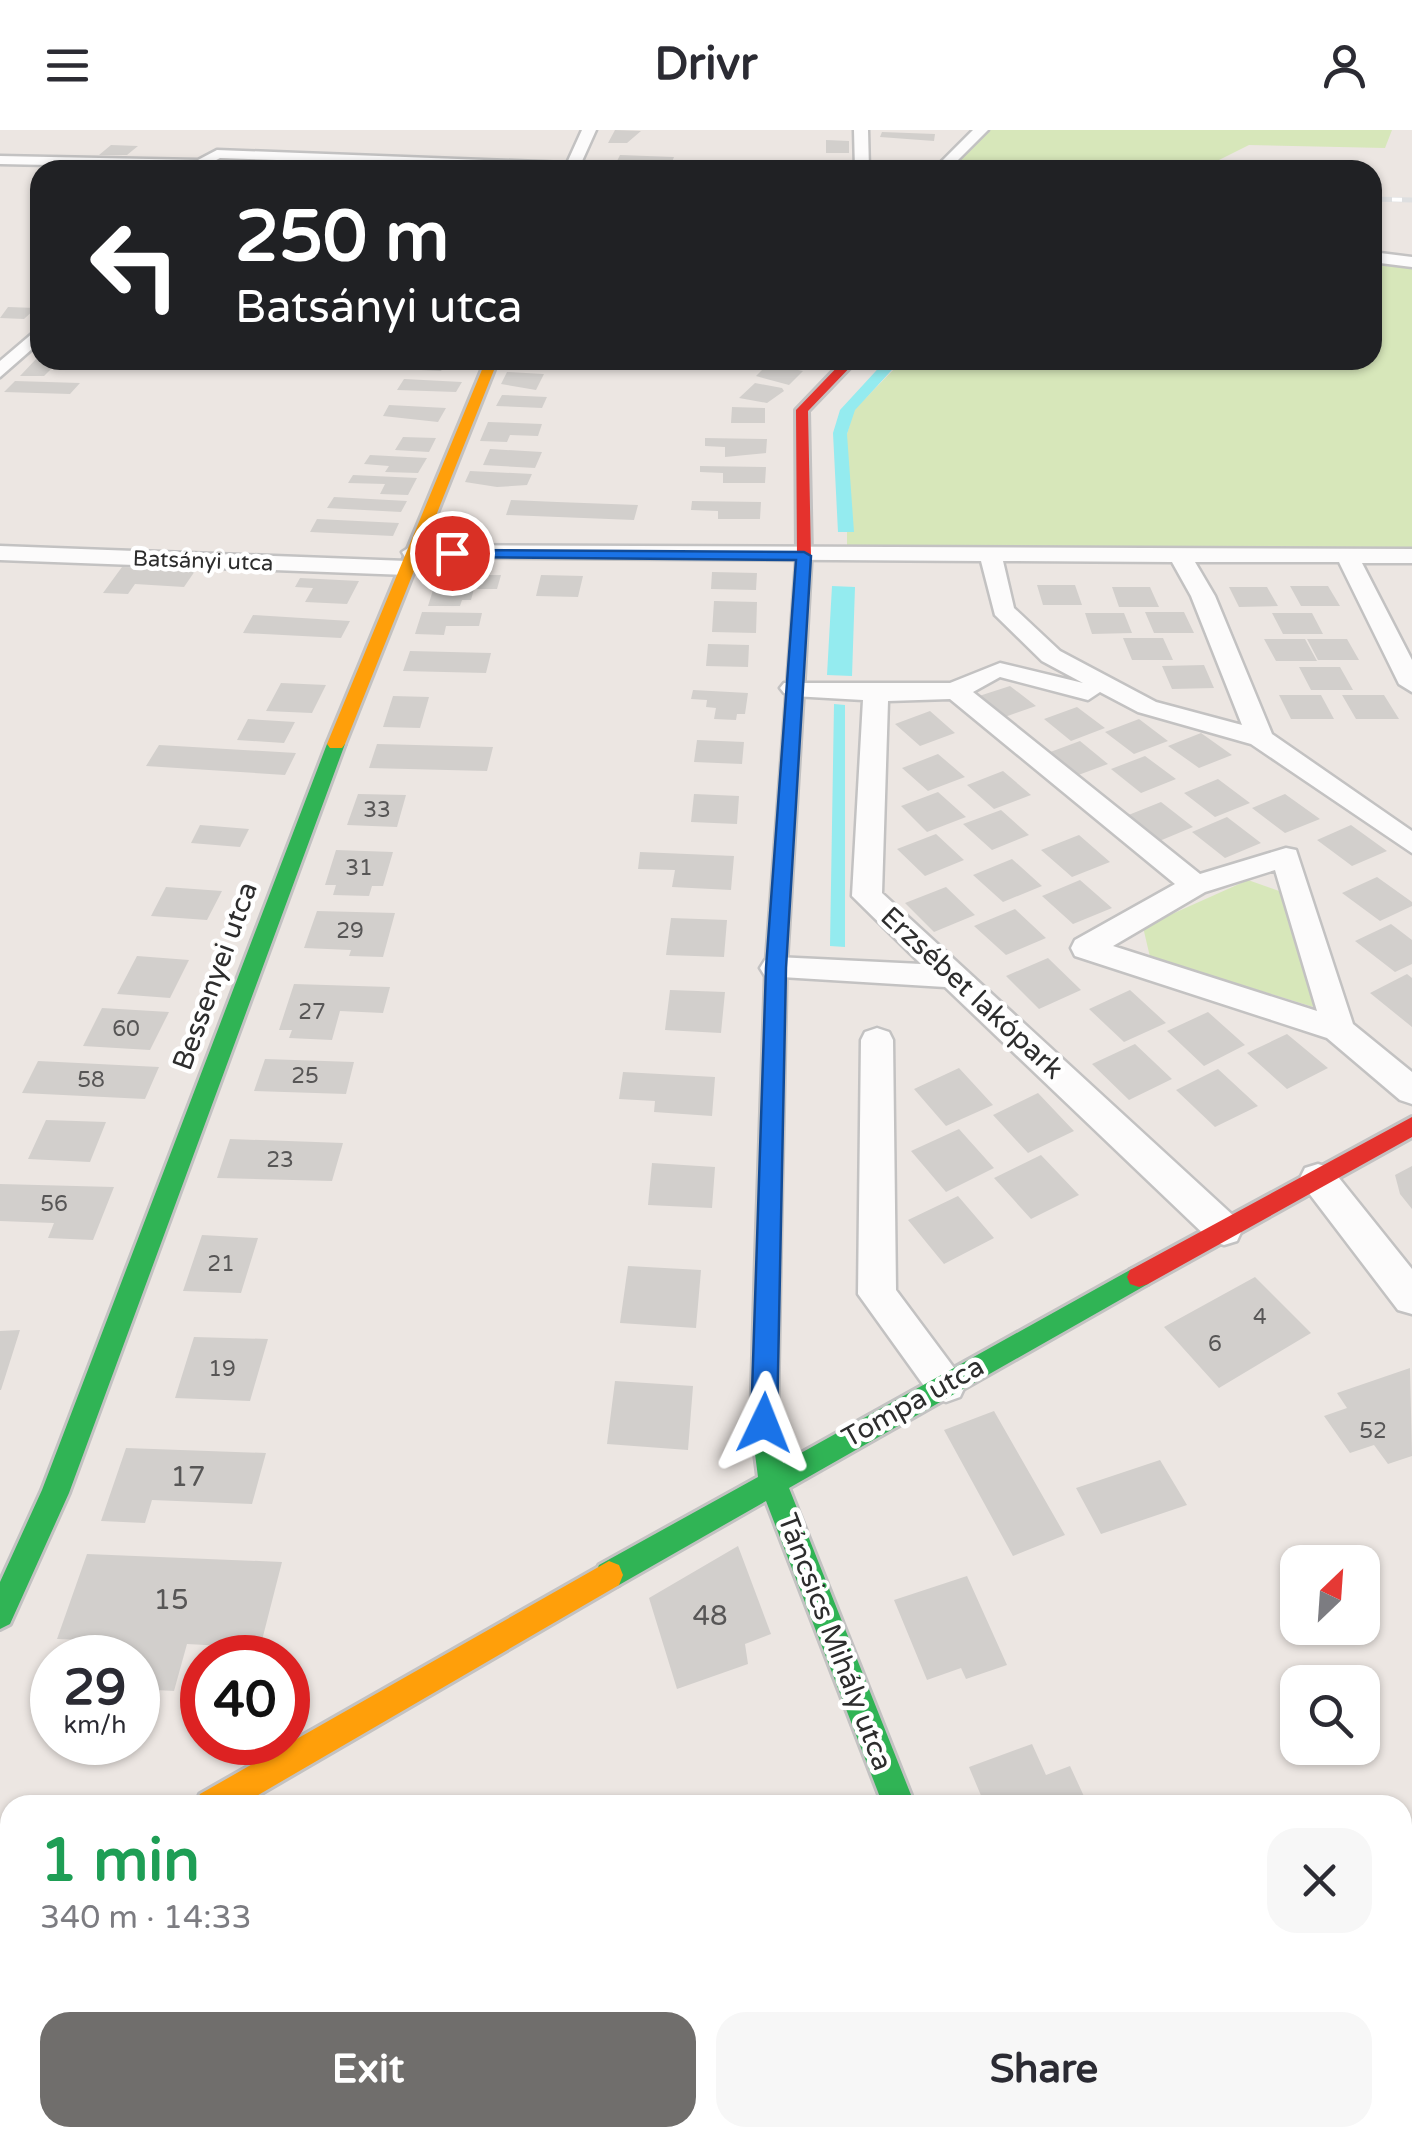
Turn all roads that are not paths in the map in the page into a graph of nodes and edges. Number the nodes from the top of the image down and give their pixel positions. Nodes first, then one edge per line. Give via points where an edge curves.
1 (589, 130) edge
2 (861, 130) edge
3 (981, 130) edge
4 (228, 142) dead end
5 (217, 154) junction
6 (0, 160) edge
7 (208, 160) edge
8 (359, 160) edge
9 (576, 160) edge
10 (862, 160) edge
11 (950, 160) edge
12 (30, 161) edge
13 (1382, 259) edge
14 (1412, 262) edge
15 (30, 342) edge
16 (488, 370) edge
17 (841, 370) edge
18 (0, 371) edge
19 (0, 553) edge
20 (804, 556) junction
21 (991, 556) junction
22 (1180, 556) junction
23 (1347, 556) junction
24 (1412, 556) edge
25 (410, 560) junction
26 (1061, 662) junction
27 (1040, 680) junction
28 (1412, 684) edge
29 (793, 688) junction
30 (955, 690) junction
31 (876, 693) junction
32 (1147, 707) junction
33 (1260, 738) junction
34 (1412, 844) edge
35 (1195, 885) junction
36 (776, 968) junction
37 (957, 978) junction
38 (1339, 1030) junction
39 (877, 1040) dead end
40 (1412, 1090) edge
41 (1412, 1126) edge
42 (1318, 1178) junction
43 (1224, 1230) junction
44 (1412, 1298) edge
45 (946, 1384) junction
46 (772, 1480) junction
47 (0, 1614) edge
48 (228, 1795) edge
49 (895, 1795) edge

1 - 9 street
2 - 10 street
3 - 11 street
4 - 5 street
5 - 7 street
5 - 8 street
6 - 12 street
13 - 14 street
15 - 18 street
16 - 25 street, Bessenyei utca
17 - 20 street, Táncsics Mihály utca via 802,410
19 - 25 street, Batsányi utca
20 - 21 street
20 - 25 street, Batsányi utca
20 - 29 street, Táncsics Mihály utca
21 - 22 street
21 - 26 street via 1002,610
22 - 23 street
22 - 33 street
23 - 24 street
23 - 28 street
25 - 47 street, Bessenyei utca via 288,863 56,1493
26 - 27 street
26 - 32 street
27 - 30 street via 986,672
27 - 32 street
29 - 31 street
29 - 36 street, Táncsics Mihály utca
30 - 31 street
30 - 35 street
31 - 37 street, Erzsébet lakópark via 867,896
32 - 33 street
33 - 34 street
35 - 38 street via 1286,858
35 - 38 street via 1086,948
36 - 37 street
36 - 46 street, Táncsics Mihály utca via 764,1423
37 - 43 street, Erzsébet lakópark
38 - 40 street
39 - 45 street via 877,1294
41 - 42 street, Tompa utca
42 - 43 street, Tompa utca
42 - 44 street
43 - 45 street, Tompa utca
45 - 46 street, Tompa utca
46 - 48 street, Tompa utca
46 - 49 street, Táncsics Mihály utca

